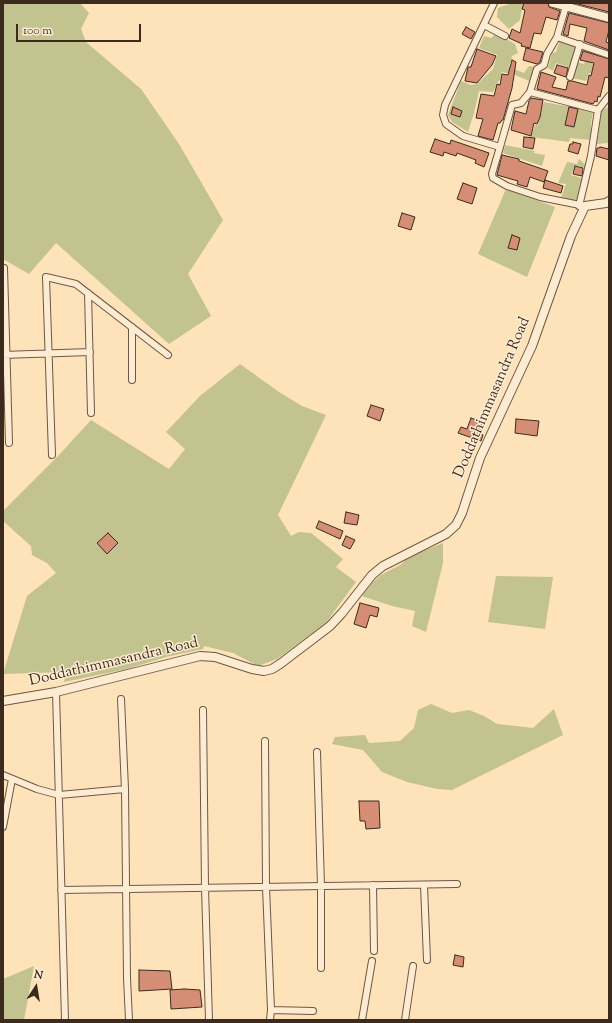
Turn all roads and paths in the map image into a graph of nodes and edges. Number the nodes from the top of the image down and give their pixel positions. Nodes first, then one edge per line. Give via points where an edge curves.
1 (494, 3) edge
2 (553, 3) edge
3 (566, 6) junction
4 (609, 18) edge
5 (484, 25) junction
6 (505, 36) dead end
7 (558, 37) junction
8 (580, 44) junction
9 (609, 55) edge
10 (570, 78) dead end
11 (530, 92) junction
12 (609, 96) edge
13 (598, 110) junction
14 (500, 148) junction
15 (609, 201) edge
16 (582, 206) junction
17 (4, 268) edge
18 (88, 293) junction
19 (132, 327) junction
20 (90, 352) junction
21 (49, 354) junction
22 (168, 354) dead end
23 (5, 355) edge
24 (132, 380) dead end
25 (91, 413) dead end
26 (9, 443) dead end
27 (52, 455) dead end
28 (56, 692) junction
29 (121, 699) dead end
30 (3, 701) edge
31 (203, 710) dead end
32 (265, 741) dead end
33 (317, 752) dead end
34 (3, 775) edge
35 (12, 779) junction
36 (124, 789) junction
37 (59, 795) junction
38 (3, 827) edge
39 (424, 884) junction
40 (457, 884) dead end
41 (373, 885) junction
42 (321, 886) junction
43 (266, 887) junction
44 (205, 888) junction
45 (126, 889) junction
46 (62, 890) junction
47 (374, 951) dead end
48 (427, 960) dead end
49 (372, 961) dead end
50 (413, 966) dead end
51 (321, 968) dead end
52 (271, 1010) junction
53 (313, 1011) dead end
54 (65, 1020) edge
55 (129, 1020) edge
56 (209, 1020) edge
57 (270, 1020) edge
58 (362, 1020) edge
59 (405, 1020) edge

1 - 5 street
2 - 3 street
3 - 4 street
3 - 7 street
5 - 6 street
5 - 14 street via 445,105 443,115 446,124 463,136
7 - 8 street
7 - 11 street via 547,54 544,65 537,69
8 - 9 street
8 - 10 street
11 - 13 street
11 - 14 street via 520,103 512,105
12 - 13 street
13 - 16 street
14 - 16 street via 493,178 507,186 540,197
15 - 16 street
16 - 28 street, Doddathimmasandra Road via 532,346 480,458 456,525 446,534 384,566 372,575 330,626 272,669 252,670 215,657 200,656
17 - 23 street
18 - 19 street
18 - 20 street
18 - 21 street via 76,284 46,277
19 - 22 street
19 - 24 street
20 - 21 street
20 - 25 street
21 - 23 street
21 - 27 street
23 - 26 street
28 - 30 street, Doddathimmasandra Road
28 - 37 street
29 - 36 street
31 - 44 street
32 - 43 street
33 - 42 street
34 - 35 street
35 - 37 street
35 - 38 street
36 - 37 street
36 - 45 street
37 - 46 street
39 - 40 street
39 - 41 street
39 - 48 street
41 - 42 street
41 - 47 street
42 - 43 street
42 - 51 street
43 - 44 street
43 - 52 street
44 - 45 street
44 - 56 street
45 - 46 street
45 - 55 street
46 - 54 street
49 - 58 street
50 - 59 street
52 - 53 street
52 - 57 street

